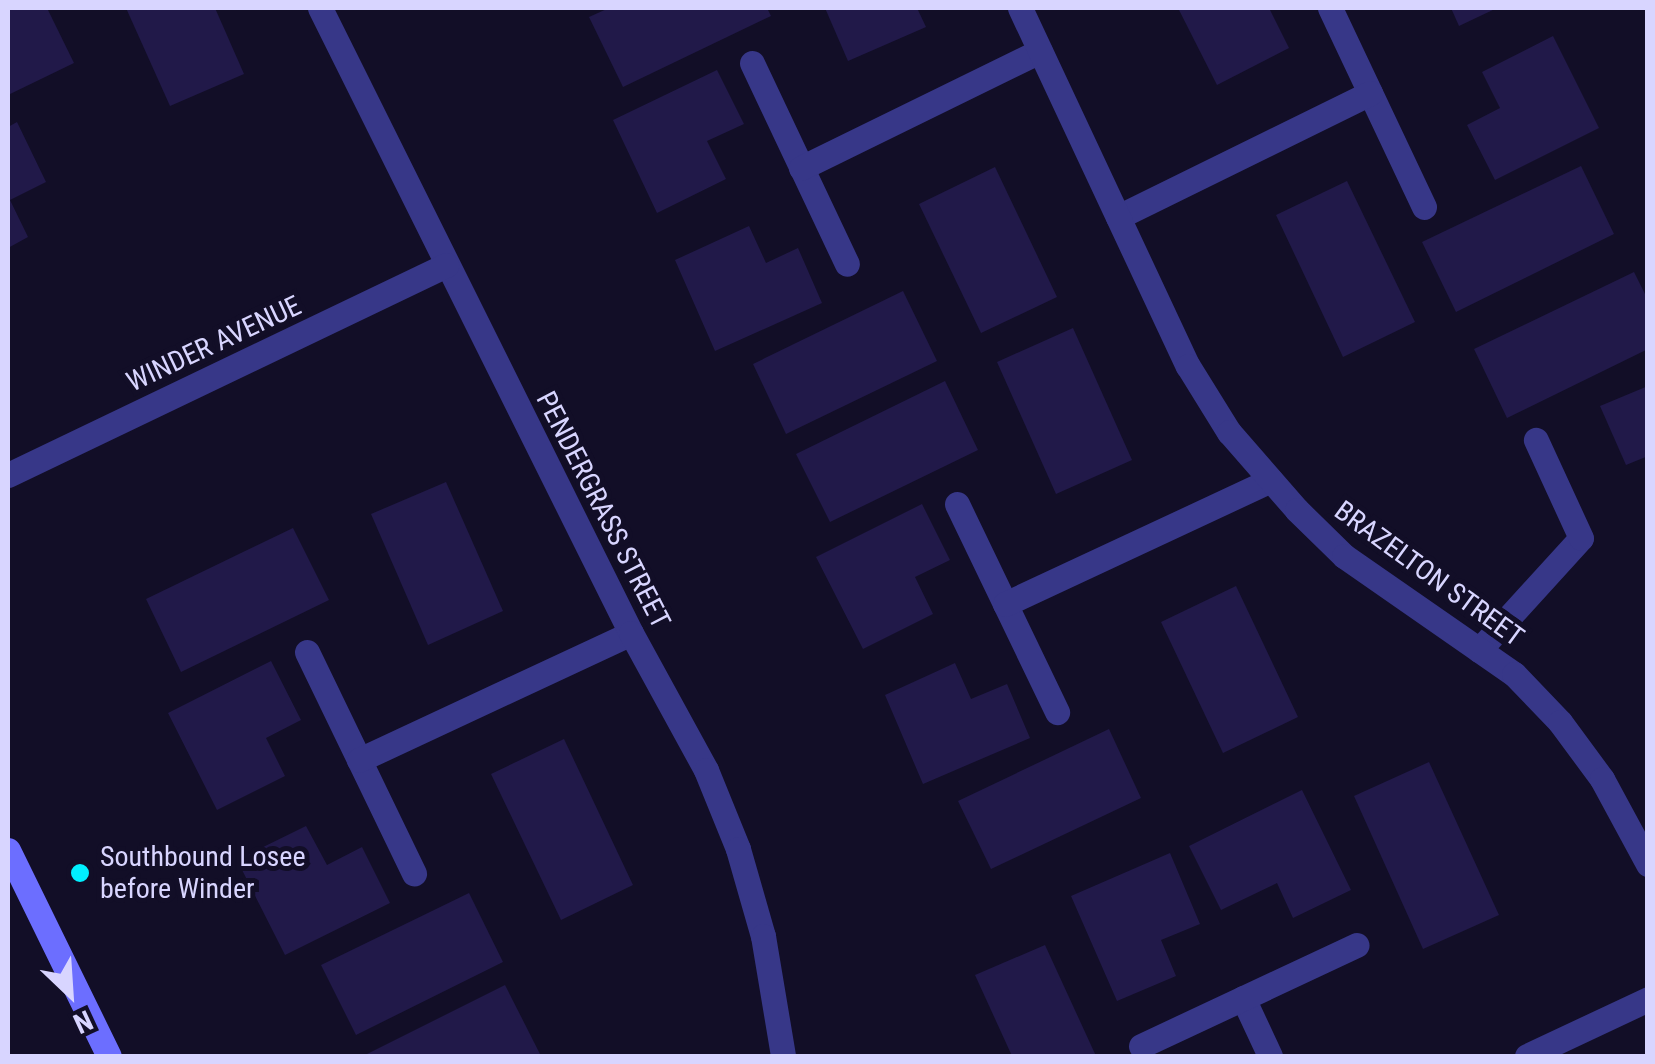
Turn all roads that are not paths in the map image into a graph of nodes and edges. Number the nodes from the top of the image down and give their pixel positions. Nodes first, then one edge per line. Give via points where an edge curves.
1 (320, 8) edge
2 (1020, 8) edge
3 (1330, 8) edge
4 (1040, 51) junction
5 (752, 63) dead end
6 (1370, 93) junction
7 (802, 168) junction
8 (1424, 206) dead end
9 (1118, 216) junction
10 (847, 264) dead end
11 (446, 265) junction
12 (1536, 440) dead end
13 (8, 475) edge
14 (1271, 480) junction
15 (957, 504) dead end
16 (1005, 604) junction
17 (631, 633) junction
18 (1479, 650) junction
19 (306, 652) dead end
20 (1057, 712) dead end
21 (359, 760) junction
22 (8, 850) edge
23 (1648, 864) edge
24 (414, 874) dead end
25 (1356, 945) dead end
26 (1243, 998) junction
27 (1648, 999) edge
28 (1141, 1046) dead end
29 (109, 1056) edge
30 (783, 1056) edge
31 (1270, 1056) edge
32 (1527, 1056) edge

1 - 11 street, PENDERGRASS STREET
2 - 4 street, BRAZELTON STREET
3 - 6 street
4 - 7 street
4 - 9 street, BRAZELTON STREET
5 - 7 street
6 - 8 street
6 - 9 street
7 - 10 street
9 - 14 street, BRAZELTON STREET via 1188,366 1229,432
11 - 13 street, WINDER AVENUE
11 - 17 street, PENDERGRASS STREET
12 - 18 street via 1581,538
14 - 16 street
14 - 18 street, BRAZELTON STREET via 1344,556
15 - 16 street
16 - 20 street
17 - 21 street
17 - 30 street, PENDERGRASS STREET via 706,770 738,849 763,936
18 - 23 street, BRAZELTON STREET via 1514,674 1560,722 1602,779
19 - 21 street
21 - 24 street
22 - 29 main road
25 - 26 street
26 - 28 street
26 - 31 street
27 - 32 street

